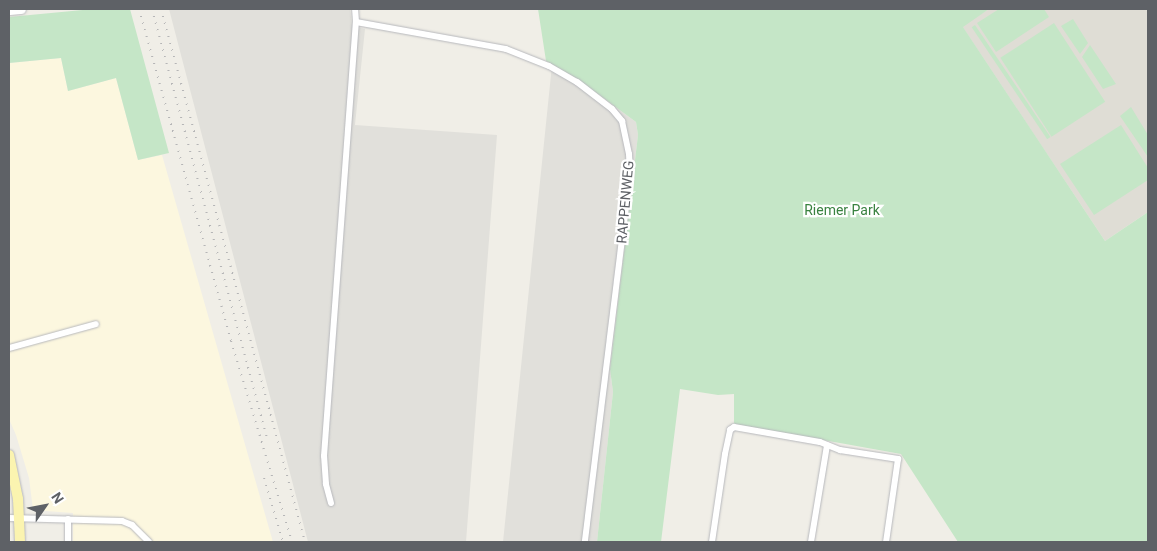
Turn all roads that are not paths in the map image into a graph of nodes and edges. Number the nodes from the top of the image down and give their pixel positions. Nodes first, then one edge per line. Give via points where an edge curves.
1 (21, 9) edge
2 (355, 9) edge
3 (9, 10) edge
4 (356, 22) junction
5 (96, 324) dead end
6 (9, 348) edge
7 (827, 445) junction
8 (9, 455) edge
9 (331, 503) dead end
10 (9, 518) edge
11 (20, 519) junction
12 (68, 519) junction
13 (20, 542) edge
14 (68, 542) edge
15 (149, 542) edge
16 (585, 542) edge
17 (712, 542) edge
18 (811, 542) edge
19 (886, 542) edge

1 - 3 street
2 - 4 street
4 - 9 street via 324,456
4 - 16 street, RAPPENWEG via 506,49 578,82 622,121 630,174
5 - 6 street
7 - 17 street via 734,427 730,430
7 - 18 street
7 - 19 street via 899,460
8 - 11 main road
10 - 11 street
11 - 12 street
11 - 13 main road
12 - 14 street
12 - 15 street via 122,521 132,525

